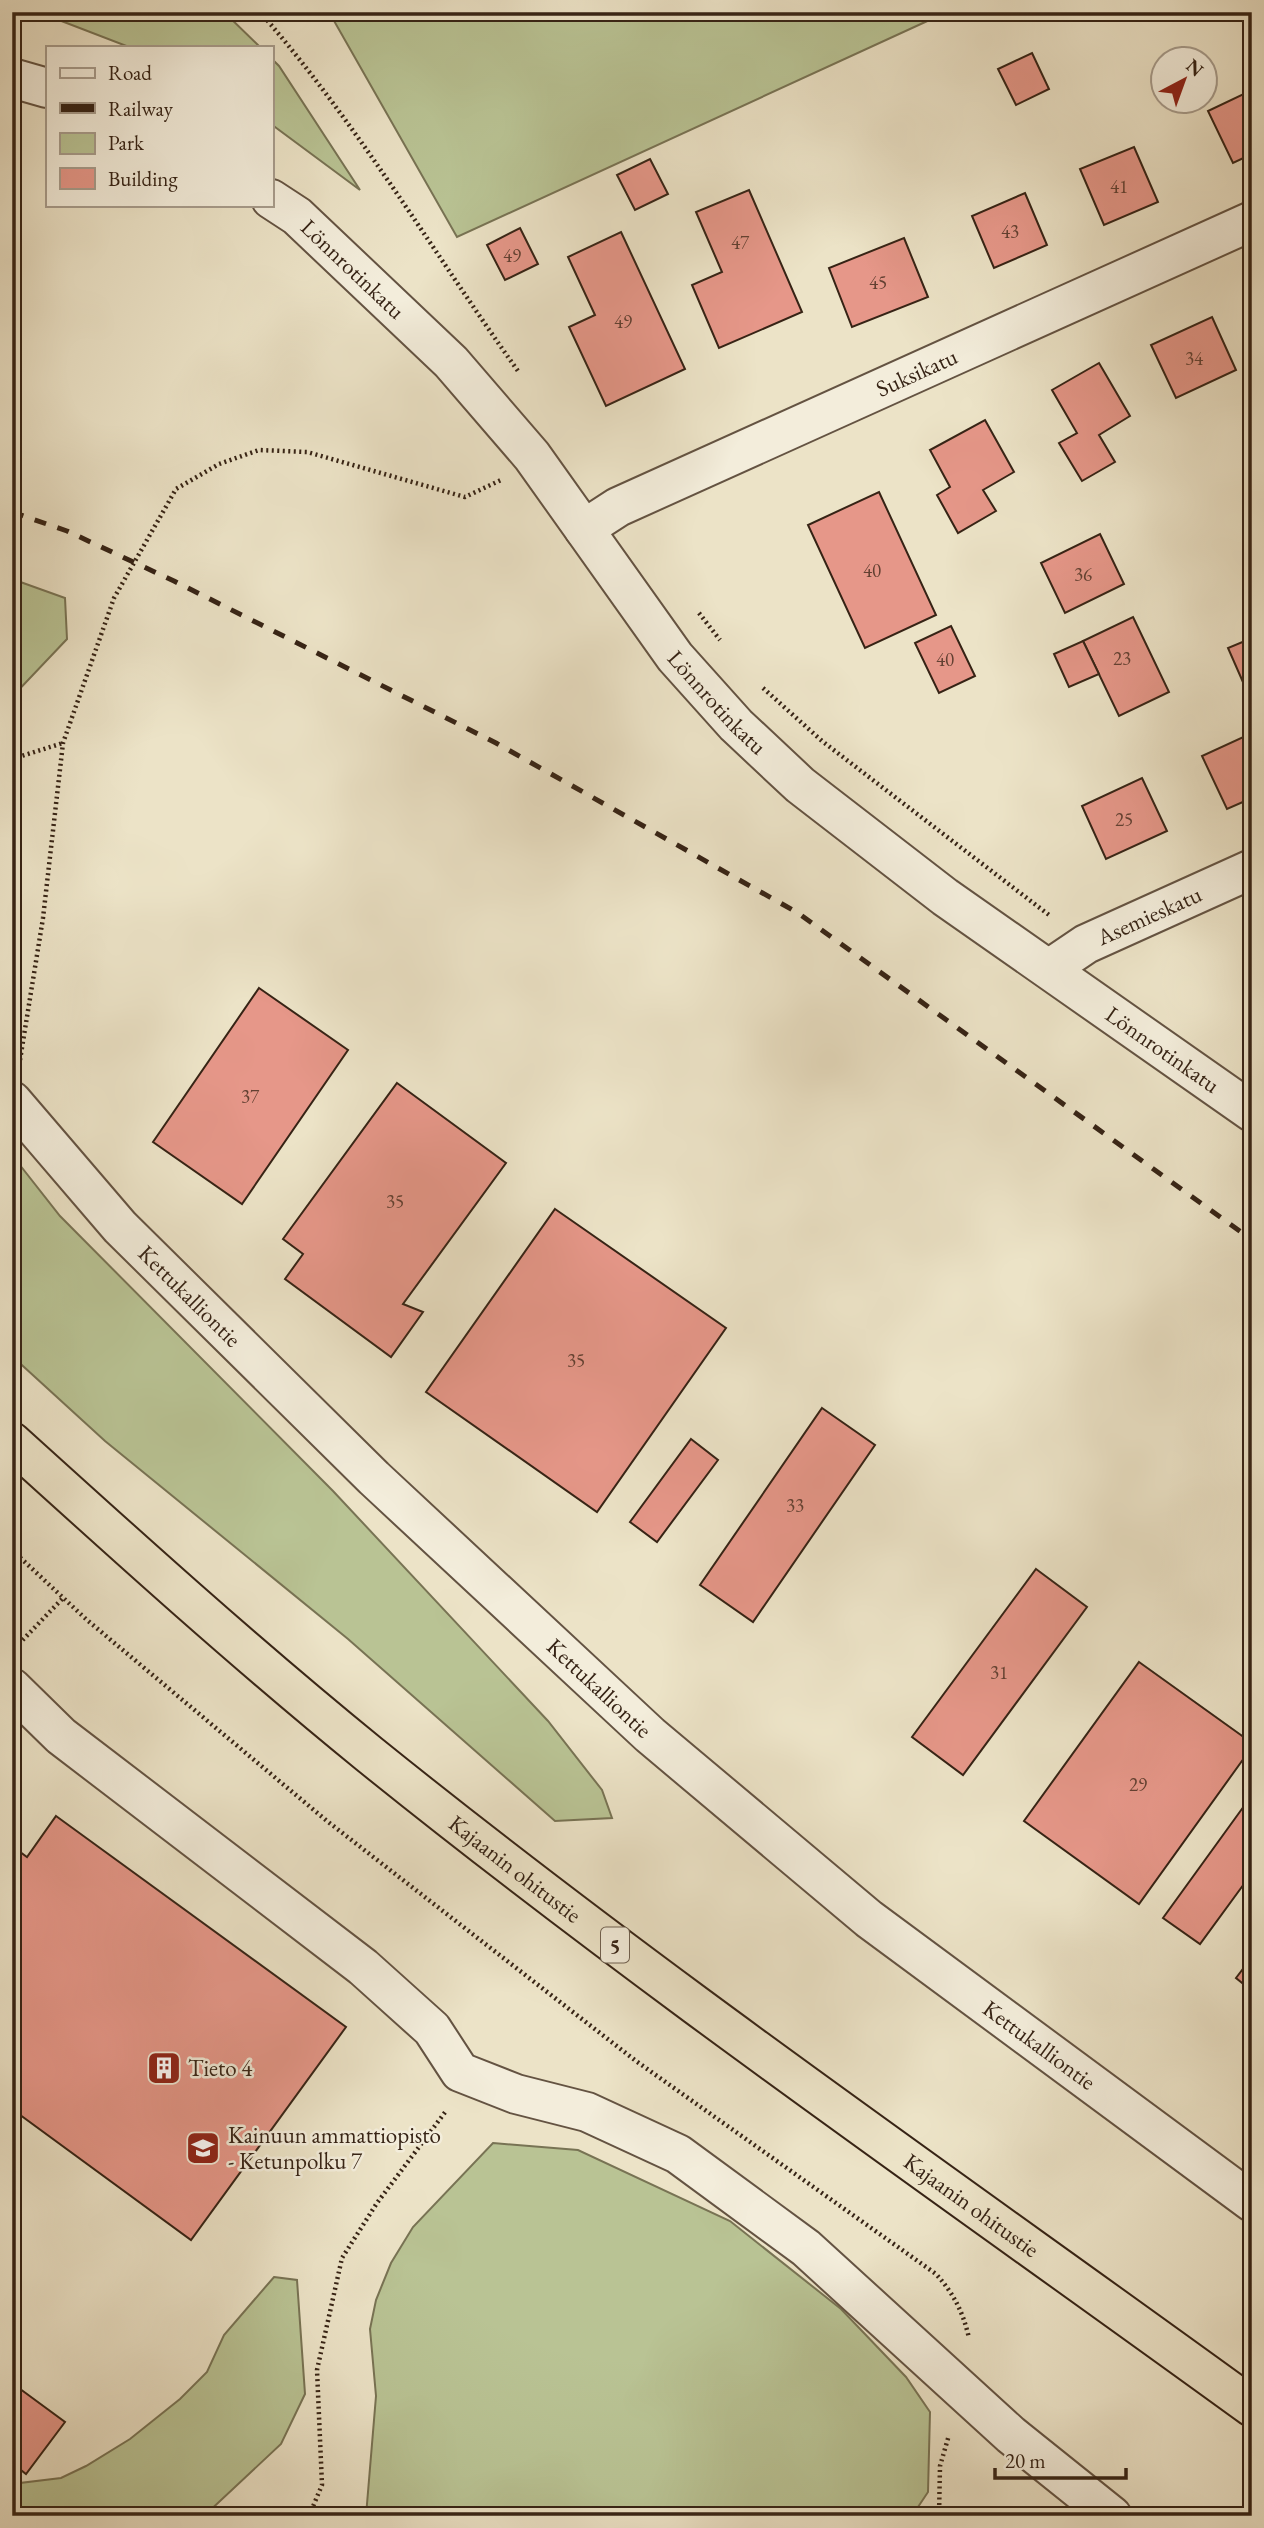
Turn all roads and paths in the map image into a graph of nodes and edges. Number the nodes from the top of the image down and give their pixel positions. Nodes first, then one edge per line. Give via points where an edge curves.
1 (260, 12) edge
2 (12, 78) edge
3 (46, 88) edge
4 (273, 200) edge
5 (1252, 221) edge
6 (524, 379) dead end
7 (494, 486) dead end
8 (584, 529) junction
9 (696, 610) dead end
10 (722, 641) dead end
11 (756, 681) dead end
12 (63, 743) junction
13 (12, 759) edge
14 (1252, 869) edge
15 (1086, 944) junction
16 (1049, 969) junction
17 (12, 1051) edge
18 (20, 1061) junction
19 (13, 1102) edge
20 (1252, 1112) edge
21 (12, 1442) edge
22 (12, 1550) edge
23 (63, 1598) junction
24 (12, 1651) edge
25 (12, 1688) edge
26 (460, 2072) junction
27 (1252, 2202) edge
28 (962, 2392) junction
29 (1252, 2407) edge
30 (309, 2516) edge
31 (939, 2516) edge
32 (1112, 2516) edge

1 - 6 path via 375,162
2 - 3 street
4 - 8 street, Lönnrotinkatu via 297,216 451,362 532,456
5 - 8 street, Suksikatu via 618,508
7 - 12 path via 465,496 307,452 259,450 219,464 176,489 114,598
8 - 16 street, Lönnrotinkatu via 675,657 736,725 800,785 945,897
9 - 10 path
11 - 15 path via 822,741
12 - 13 path
12 - 18 path via 43,918
14 - 15 street, Asemieskatu
15 - 16 street, Asemieskatu
16 - 20 street, Lönnrotinkatu
17 - 18 path
18 - 19 path
19 - 27 street, Kettukalliontie via 120,1227 374,1478 650,1735 869,1919
21 - 29 highway, Kajaanin ohitustie / 5 via 367,1752 593,1929
22 - 23 path
23 - 24 path
23 - 28 path via 327,1821 614,2044 936,2273 953,2292 967,2328 971,2347
25 - 26 street via 61,1736 363,1966 432,2029
26 - 28 street via 516,2095 587,2112 678,2154 806,2248
26 - 30 path via 444,2117 377,2203 342,2258 317,2371 322,2484
28 - 31 path via 940,2466
28 - 32 street

